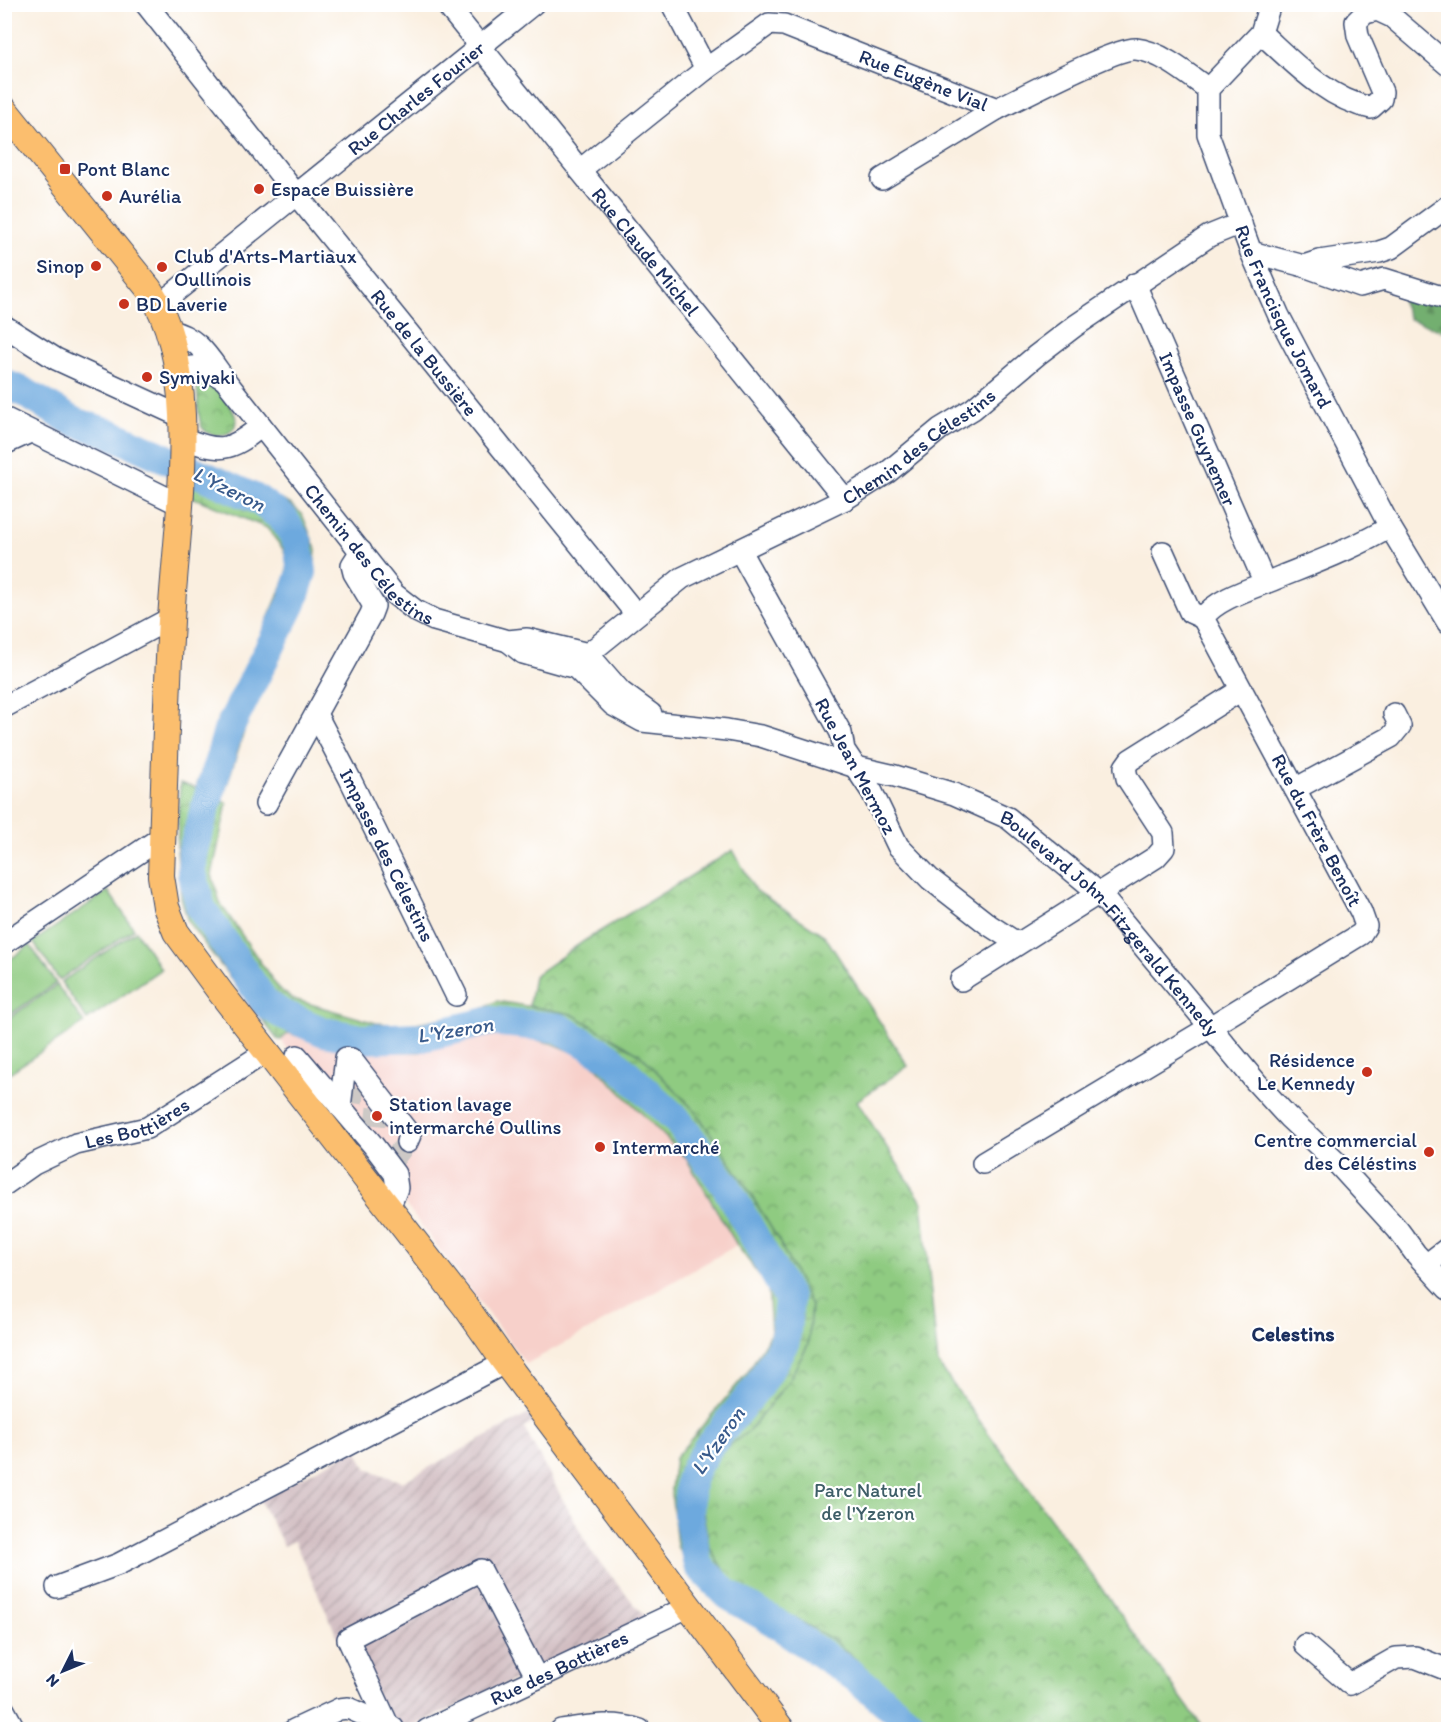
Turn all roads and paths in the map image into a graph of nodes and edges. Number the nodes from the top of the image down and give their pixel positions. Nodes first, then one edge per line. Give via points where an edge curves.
1 (146, 4) edge
2 (446, 4) edge
3 (533, 4) edge
4 (672, 4) edge
5 (1270, 4) edge
6 (1261, 33) junction
7 (480, 47) junction
8 (1449, 64) edge
9 (706, 69) junction
10 (1208, 89) junction
11 (4, 109) edge
12 (997, 109) junction
13 (580, 170) junction
14 (882, 178) dead end
15 (297, 195) junction
16 (1449, 206) edge
17 (1241, 223) junction
18 (1251, 252) junction
19 (1304, 266) junction
20 (1135, 284) junction
21 (1449, 299) edge
22 (159, 304) junction
23 (4, 326) edge
24 (169, 331) junction
25 (177, 370) junction
26 (225, 380) junction
27 (4, 418) edge
28 (261, 426) junction
29 (30, 432) junction
30 (182, 435) junction
31 (4, 444) edge
32 (179, 498) junction
33 (845, 499) junction
34 (1390, 527) junction
35 (740, 550) junction
36 (361, 552) junction
37 (1163, 552) dead end
38 (1260, 572) dead end
39 (636, 614) junction
40 (171, 618) junction
41 (1203, 618) junction
42 (1449, 623) edge
43 (582, 661) junction
44 (1241, 690) junction
45 (4, 707) edge
46 (316, 714) junction
47 (1394, 714) dead end
48 (856, 767) junction
49 (1295, 789) junction
50 (266, 804) dead end
51 (162, 837) junction
52 (1099, 893) junction
53 (4, 943) edge
54 (1017, 943) junction
55 (960, 980) dead end
56 (456, 994) dead end
57 (1210, 1027) junction
58 (267, 1052) junction
59 (297, 1056) dead end
60 (361, 1100) junction
61 (407, 1142) dead end
62 (983, 1163) dead end
63 (4, 1185) edge
64 (389, 1208) junction
65 (1449, 1248) edge
66 (1426, 1265) junction
67 (1448, 1286) edge
68 (504, 1361) junction
69 (57, 1587) dead end
70 (690, 1606) junction
71 (1305, 1645) dead end
72 (1449, 1670) edge
73 (537, 1678) junction
74 (4, 1710) edge
75 (392, 1727) edge
76 (15, 1730) edge
77 (294, 1730) edge
78 (427, 1730) edge
79 (561, 1730) edge
80 (640, 1730) edge
81 (782, 1730) edge

1 - 15 street, Rue de la Bussière
2 - 7 street, Rue Claude Michel
3 - 7 street, Rue Charles Fourier
4 - 9 street
5 - 6 street
6 - 8 street via 1317,83 1371,108 1381,99 1382,92 1358,36 1356,22 1365,13 1377,10 1392,17
6 - 10 street
7 - 13 street, Rue Claude Michel
7 - 15 street, Rue Charles Fourier
9 - 12 street, Rue Eugène Vial via 769,24 784,25
9 - 13 street, Rue Eugène Vial
10 - 12 street, Rue Eugène Vial via 1169,61 1135,48 1102,59
10 - 17 street, Rue Francisque Jomard via 1208,134
11 - 22 main road
12 - 14 street
13 - 33 street, Rue Claude Michel
15 - 22 street, Rue Charles Fourier
15 - 39 street, Rue de la Bussière
16 - 19 street via 1391,248
17 - 18 street, Rue Francisque Jomard
17 - 20 street, Chemin des Célestins via 1209,236
18 - 19 street
18 - 34 street, Rue Francisque Jomard via 1279,316
19 - 21 street via 1360,286 1384,279
20 - 33 street, Chemin des Célestins via 1037,355 973,409
20 - 38 street, Impasse Guynemer
22 - 24 main road
23 - 30 street
24 - 25 main road
24 - 26 street, Chemin des Célestins via 198,344
25 - 26 street, Chemin des Célestins via 203,366
25 - 30 main road
26 - 28 street, Chemin des Célestins
27 - 29 street
28 - 30 street via 244,439 216,449
28 - 36 street, Chemin des Célestins
29 - 31 street
29 - 32 street
30 - 32 main road
32 - 40 main road
33 - 35 street, Chemin des Célestins
34 - 41 street via 1358,545 1209,609
34 - 42 street, Rue Francisque Jomard
35 - 39 street, Chemin des Célestins via 682,578
35 - 48 street, Rue Jean Mermoz
36 - 43 street, Chemin des Célestins via 394,594 434,620 508,641 527,639
36 - 46 street via 352,565 374,606 372,614
37 - 41 street, Rue du Frère Benoît via 1190,612
39 - 43 street, Chemin des Célestins
40 - 45 street
40 - 51 main road
41 - 44 street, Rue du Frère Benoît
43 - 48 street, Boulevard John-Fitzgerald Kennedy via 668,724 761,736
44 - 49 street, Rue du Frère Benoît
44 - 52 street via 1130,760 1125,767 1127,778 1162,833 1164,848
46 - 50 street
46 - 56 street, Impasse des Célestins
47 - 49 street via 1400,726 1391,737
48 - 52 street, Boulevard John-Fitzgerald Kennedy via 954,794 1001,814
48 - 54 street, Rue Jean Mermoz via 898,846 930,879
49 - 57 street, Rue du Frère Benoît via 1365,926 1352,941
51 - 53 street
51 - 58 main road via 161,876 166,907 176,932
52 - 54 street
52 - 57 street, Boulevard John-Fitzgerald Kennedy
54 - 55 street
57 - 62 street, Rue du Frère Benoît
57 - 66 street, Boulevard John-Fitzgerald Kennedy via 1277,1106 1336,1162
58 - 63 street, Les Bottières via 147,1128 76,1144 34,1164
58 - 64 main road
59 - 60 street
60 - 61 street via 410,1135
60 - 64 street via 395,1174 396,1188
64 - 68 main road
65 - 66 street
66 - 67 street, Boulevard John-Fitzgerald Kennedy
68 - 69 street via 119,1564
68 - 70 main road
70 - 73 street, Rue des Bottières
70 - 81 main road
71 - 72 street via 1350,1684 1396,1658 1415,1657
73 - 75 street via 481,1570 348,1639
73 - 78 street, Rue des Bottières
74 - 76 street
75 - 77 street via 348,1708
79 - 80 street via 601,1724 628,1725

